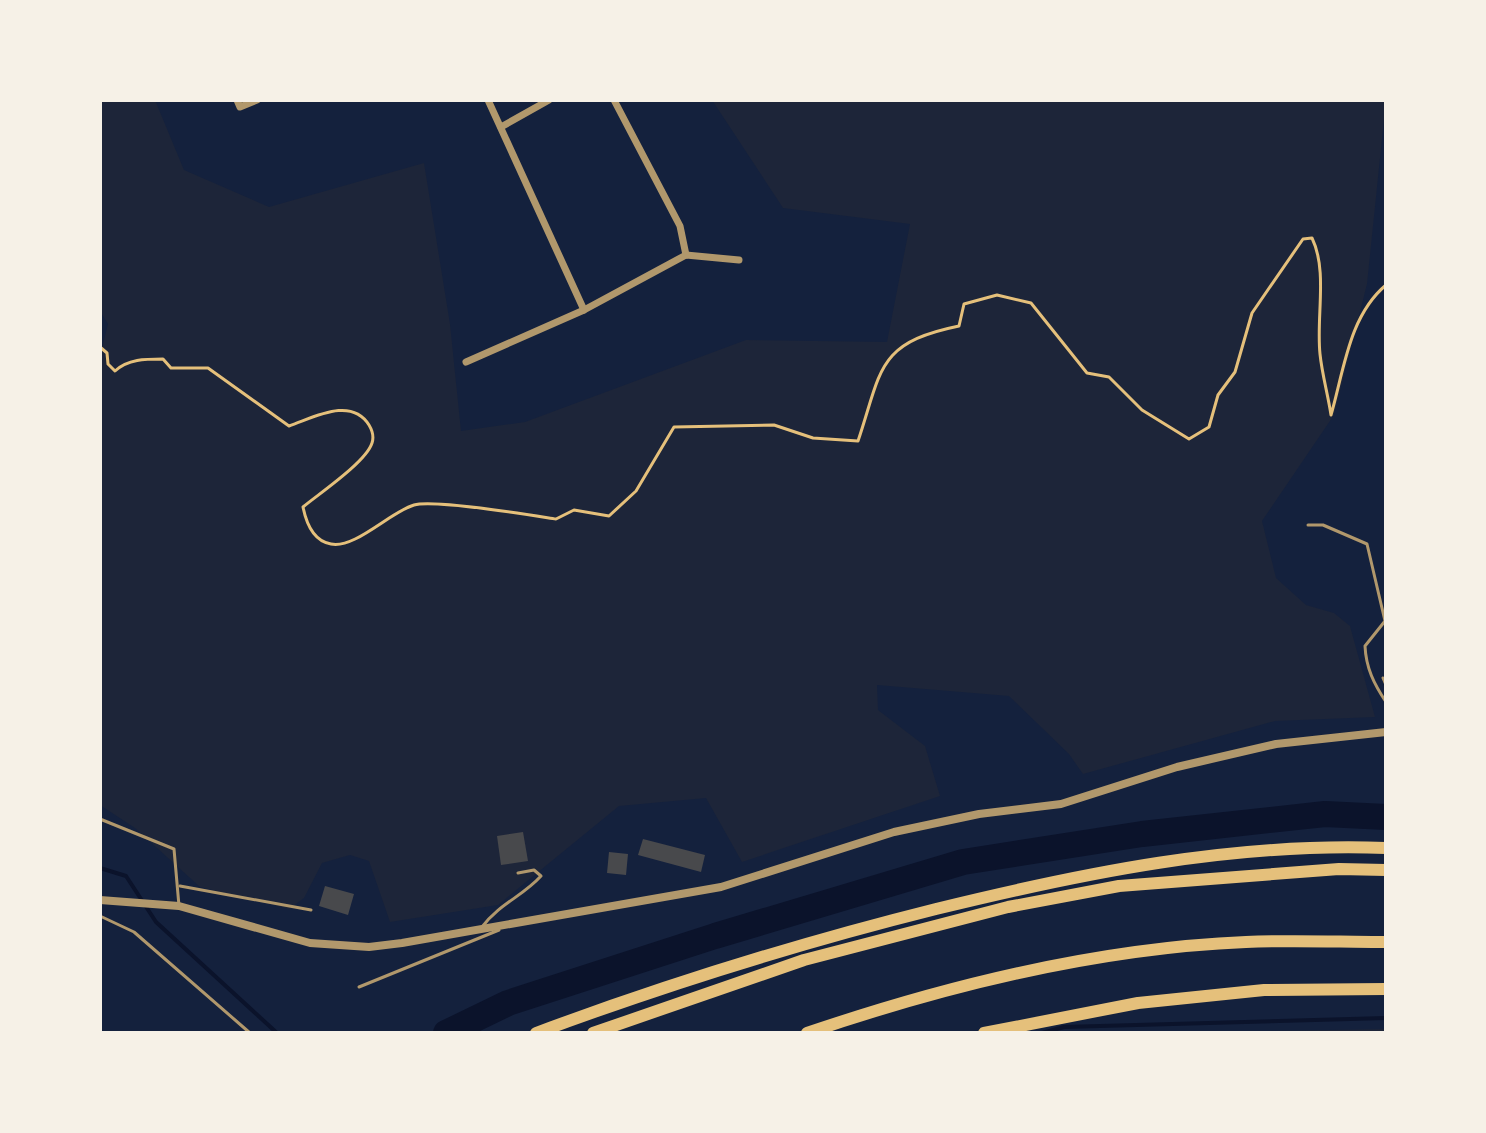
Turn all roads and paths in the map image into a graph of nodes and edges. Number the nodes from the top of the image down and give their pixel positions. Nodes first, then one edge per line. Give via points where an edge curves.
1 (257, 100) edge
2 (488, 100) edge
3 (549, 100) edge
4 (614, 100) edge
5 (238, 103) edge
6 (501, 127) junction
7 (686, 255) junction
8 (739, 260) dead end
9 (1386, 285) edge
10 (584, 310) junction
11 (100, 347) edge
12 (466, 362) dead end
13 (1308, 525) dead end
14 (1383, 678) dead end
15 (1386, 685) edge
16 (1386, 702) edge
17 (1386, 732) edge
18 (100, 819) edge
19 (1386, 848) edge
20 (1386, 870) edge
21 (518, 873) dead end
22 (180, 886) junction
23 (100, 900) edge
24 (179, 906) junction
25 (311, 910) dead end
26 (100, 916) edge
27 (521, 921) junction
28 (482, 927) junction
29 (1386, 942) edge
30 (359, 987) dead end
31 (1386, 989) edge
32 (250, 1033) edge
33 (536, 1033) edge
34 (593, 1033) edge
35 (807, 1033) edge
36 (984, 1033) edge

1 - 5 street
2 - 6 street
3 - 6 street
4 - 7 street via 680,226
6 - 10 street
7 - 8 street
7 - 10 street
9 - 11 path via 1370,298 1350,338 1331,415 1320,354 1321,257 1312,238 1303,239 1252,313 1235,372 1218,395 1209,427 1189,439 1142,410 1109,377 1087,373 1031,303 997,295 964,304 959,326 923,333 894,353 877,374 858,441 813,438 774,425 674,427 636,491 609,516 574,510 556,519 415,504 333,545 310,529 303,507 372,444 373,431 366,420 342,410 327,411 289,426 208,368 171,368 163,359 154,359 125,362 115,371
10 - 12 street
13 - 16 lane via 1323,525 1367,544 1385,621 1365,646 1366,660
14 - 15 lane
17 - 27 street via 1276,744 1215,757 1061,804 894,832 721,887
18 - 22 lane via 174,849
19 - 33 highway via 1340,846 1205,857 1068,877 792,946
20 - 34 highway via 1119,886 1008,907 804,960
21 - 28 lane via 534,870 541,876 528,891 497,908
22 - 24 lane
22 - 25 lane
23 - 24 street
24 - 28 street via 310,943 340,946 402,943
26 - 32 lane via 134,932
27 - 28 street
27 - 30 lane
29 - 35 highway via 1245,942 1110,956 1014,974
31 - 36 highway via 1264,990 1138,1003

